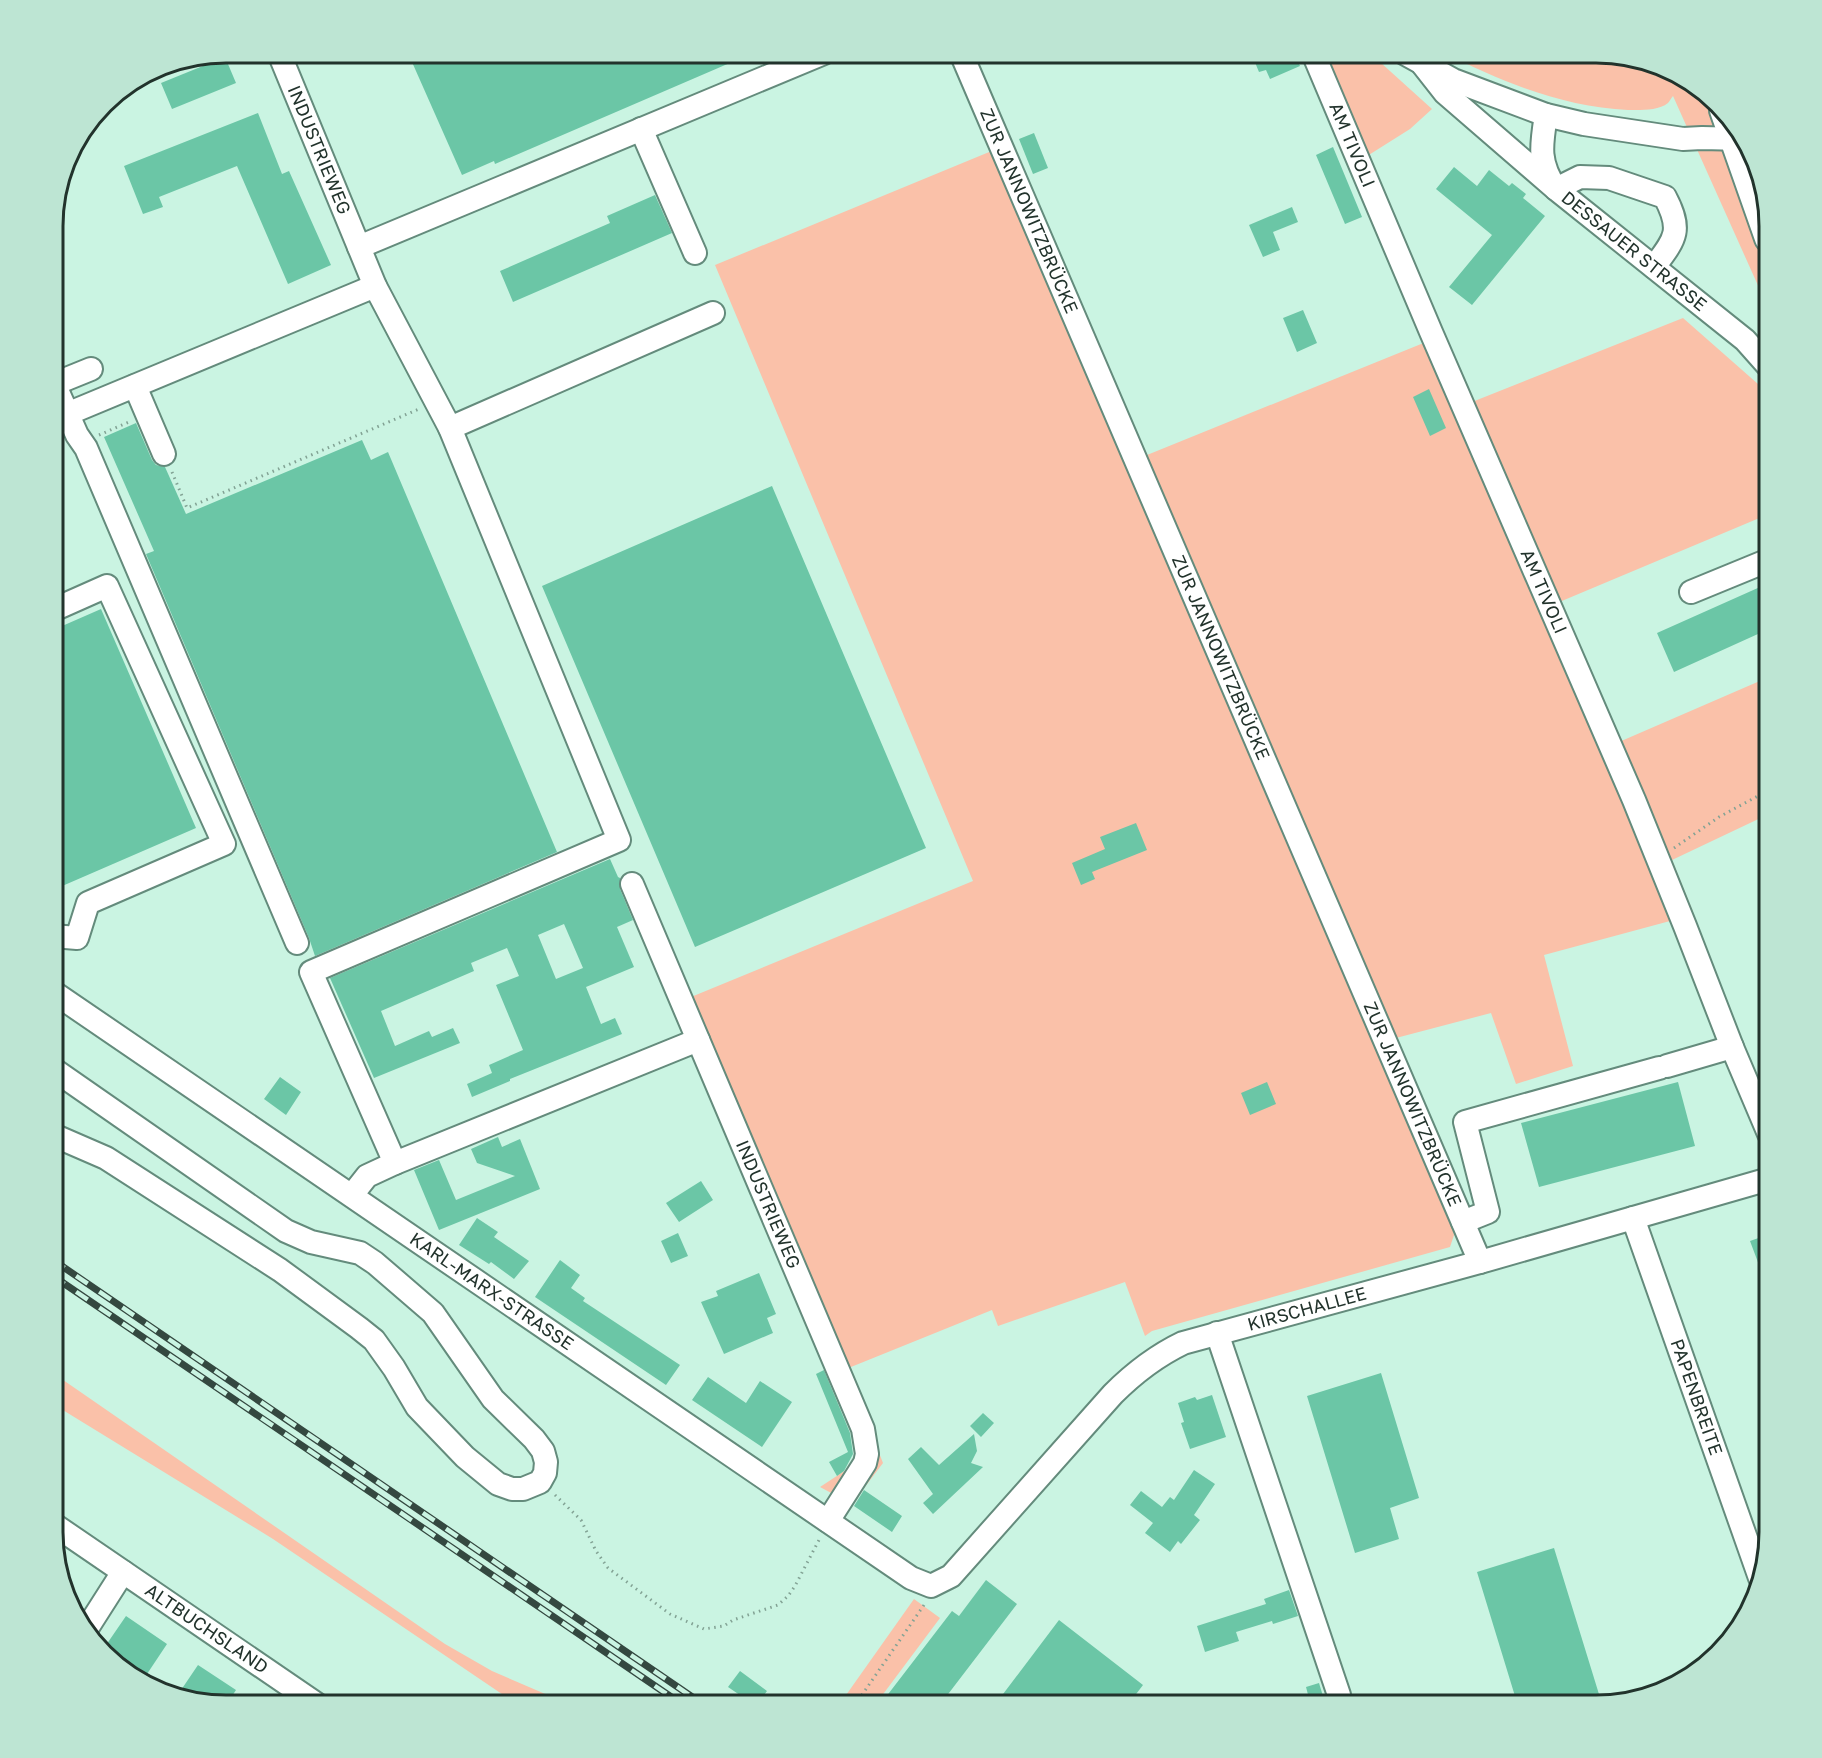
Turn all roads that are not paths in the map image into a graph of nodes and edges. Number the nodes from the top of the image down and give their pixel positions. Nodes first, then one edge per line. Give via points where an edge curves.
1 (284, 63) edge
2 (800, 63) edge
3 (965, 63) edge
4 (1317, 63) edge
5 (1421, 63) edge
6 (1424, 65) junction
7 (1546, 115) junction
8 (641, 129) junction
9 (1733, 139) edge
10 (1744, 159) edge
11 (1556, 189) junction
12 (1756, 195) edge
13 (359, 247) junction
14 (695, 253) dead end
15 (1654, 267) junction
16 (375, 286) junction
17 (713, 313) dead end
18 (1759, 355) edge
19 (91, 369) dead end
20 (63, 379) edge
21 (135, 386) junction
22 (63, 404) edge
23 (68, 414) junction
24 (450, 428) junction
25 (164, 454) road end
26 (1759, 564) edge
27 (1691, 592) dead end
28 (63, 606) edge
29 (632, 884) dead end
30 (63, 937) edge
31 (297, 943) dead end
32 (63, 999) edge
33 (698, 1040) junction
34 (1732, 1047) junction
35 (63, 1076) edge
36 (1759, 1109) edge
37 (63, 1140) edge
38 (395, 1163) junction
39 (1759, 1182) edge
40 (352, 1195) junction
41 (1633, 1218) junction
42 (1463, 1222) junction
43 (1480, 1262) junction
44 (1217, 1333) junction
45 (828, 1521) junction
46 (63, 1531) edge
47 (1756, 1565) edge
48 (123, 1572) junction
49 (931, 1586) joint
50 (91, 1622) edge
51 (302, 1695) edge
52 (1339, 1695) dead end

1 - 13 street, INDUSTRIEWEG
2 - 8 street
3 - 42 street, ZUR JANNOWITZBRÜCKE
4 - 34 street, AM TIVOLI via 1658,860
5 - 6 street
6 - 7 street via 1453,81
6 - 11 street via 1444,93
7 - 9 street via 1656,136
7 - 11 street, DESSAUER STRASSE via 1541,153
8 - 13 street
8 - 14 street
10 - 12 main road
11 - 15 street, DESSAUER STRASSE
11 - 15 street via 1580,177 1608,178 1665,197 1676,217 1673,241
13 - 16 street, INDUSTRIEWEG
15 - 18 street, DESSAUER STRASSE
16 - 21 street
16 - 24 street, INDUSTRIEWEG
17 - 24 street
19 - 20 street
21 - 23 street
21 - 25 street
22 - 23 street
23 - 31 street via 88,435 86,448
24 - 38 street, INDUSTRIEWEG via 619,840 311,972
26 - 27 street
28 - 30 street via 107,586 224,844 88,903 77,938
29 - 33 street, INDUSTRIEWEG
32 - 40 street, KARL-MARX-STRASSE
33 - 38 street
33 - 45 street, INDUSTRIEWEG via 863,1430 865,1463
34 - 36 street, AM TIVOLI
34 - 42 street via 1465,1122 1488,1212
35 - 37 street via 286,1231 311,1242 360,1253 413,1294 433,1313 493,1399 543,1451 545,1473 540,1482 523,1489 498,1484 465,1457 417,1407 374,1340 359,1328 280,1270 106,1158
38 - 40 street via 367,1176
39 - 41 street, KIRSCHALLEE
40 - 45 street, KARL-MARX-STRASSE
41 - 43 street, KIRSCHALLEE
41 - 47 street, PAPENBREITE
42 - 43 street, ZUR JANNOWITZBRÜCKE
43 - 44 street, KIRSCHALLEE
44 - 49 street, KIRSCHALLEE via 1183,1343 1133,1374 951,1576
44 - 52 street
45 - 49 street, KARL-MARX-STRASSE via 910,1578
46 - 48 street, ALTBUCHSLAND
48 - 50 street
48 - 51 street, ALTBUCHSLAND

